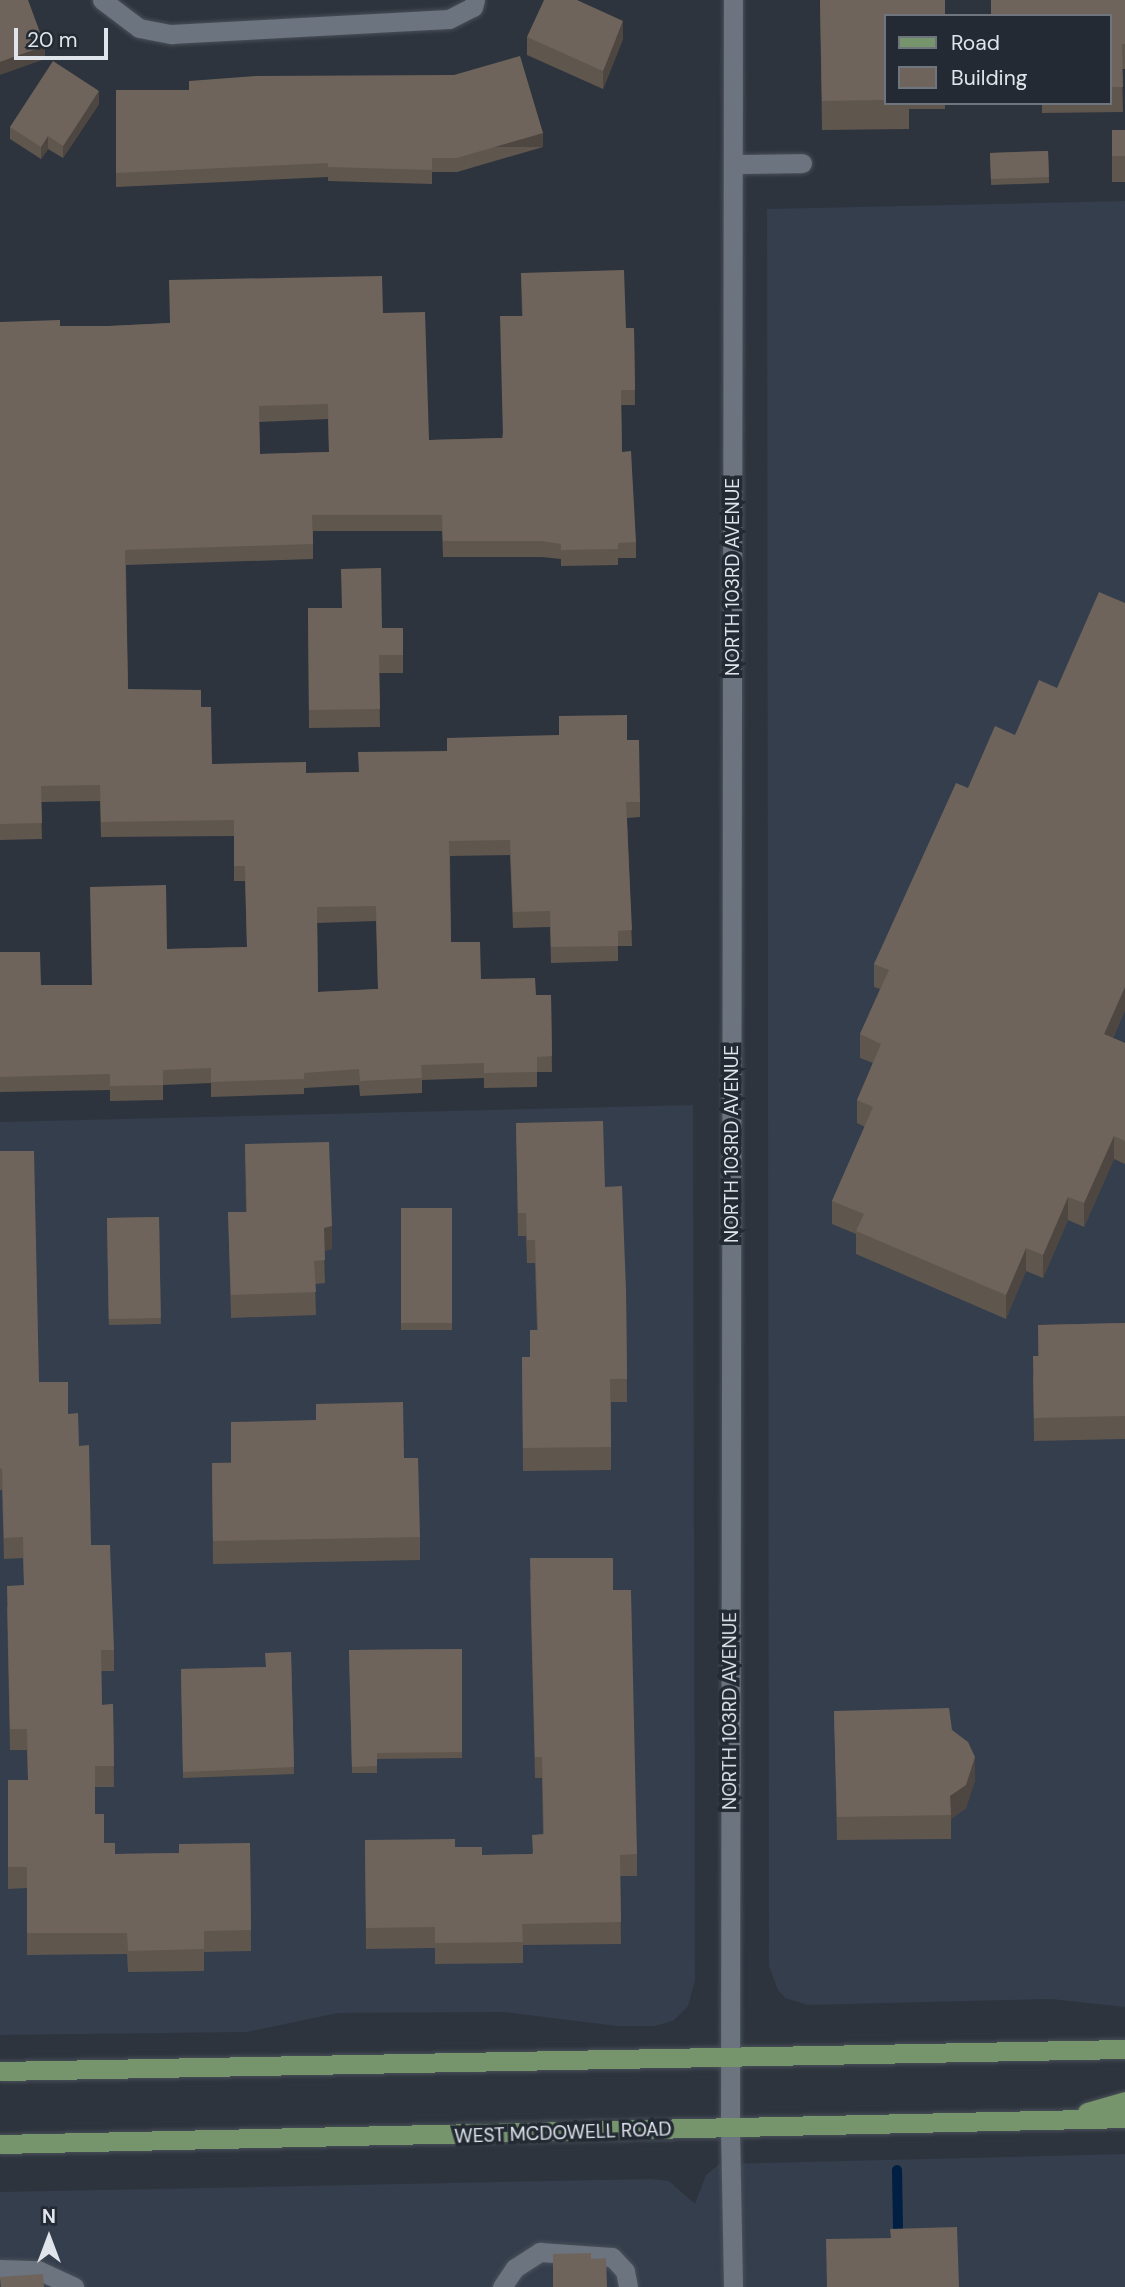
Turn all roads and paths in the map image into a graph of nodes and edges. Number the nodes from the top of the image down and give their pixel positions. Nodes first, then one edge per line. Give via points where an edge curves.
1 (733, 0) edge
2 (474, 3) edge
3 (108, 6) edge
4 (802, 163) dead end
5 (734, 164) junction
6 (1125, 2049) edge
7 (730, 2059) junction
8 (0, 2071) edge
9 (1125, 2101) edge
10 (1125, 2118) edge
11 (1059, 2120) junction
12 (730, 2129) junction
13 (0, 2144) edge
14 (0, 2269) edge
15 (74, 2287) edge
16 (502, 2287) edge
17 (628, 2287) edge
18 (733, 2287) edge

1 - 5 street, NORTH 103RD AVENUE
2 - 3 street via 449,19 171,34 139,28
4 - 5 street
5 - 7 street, NORTH 103RD AVENUE
6 - 7 main road
7 - 8 main road
7 - 12 street, NORTH 103RD AVENUE
9 - 11 main road
10 - 11 main road, WEST MCDOWELL ROAD
11 - 12 main road, WEST MCDOWELL ROAD
12 - 13 main road, WEST MCDOWELL ROAD
12 - 18 street, NORTH 103RD AVENUE
14 - 15 street via 37,2270
16 - 17 street via 527,2257 567,2252 611,2257 625,2271

